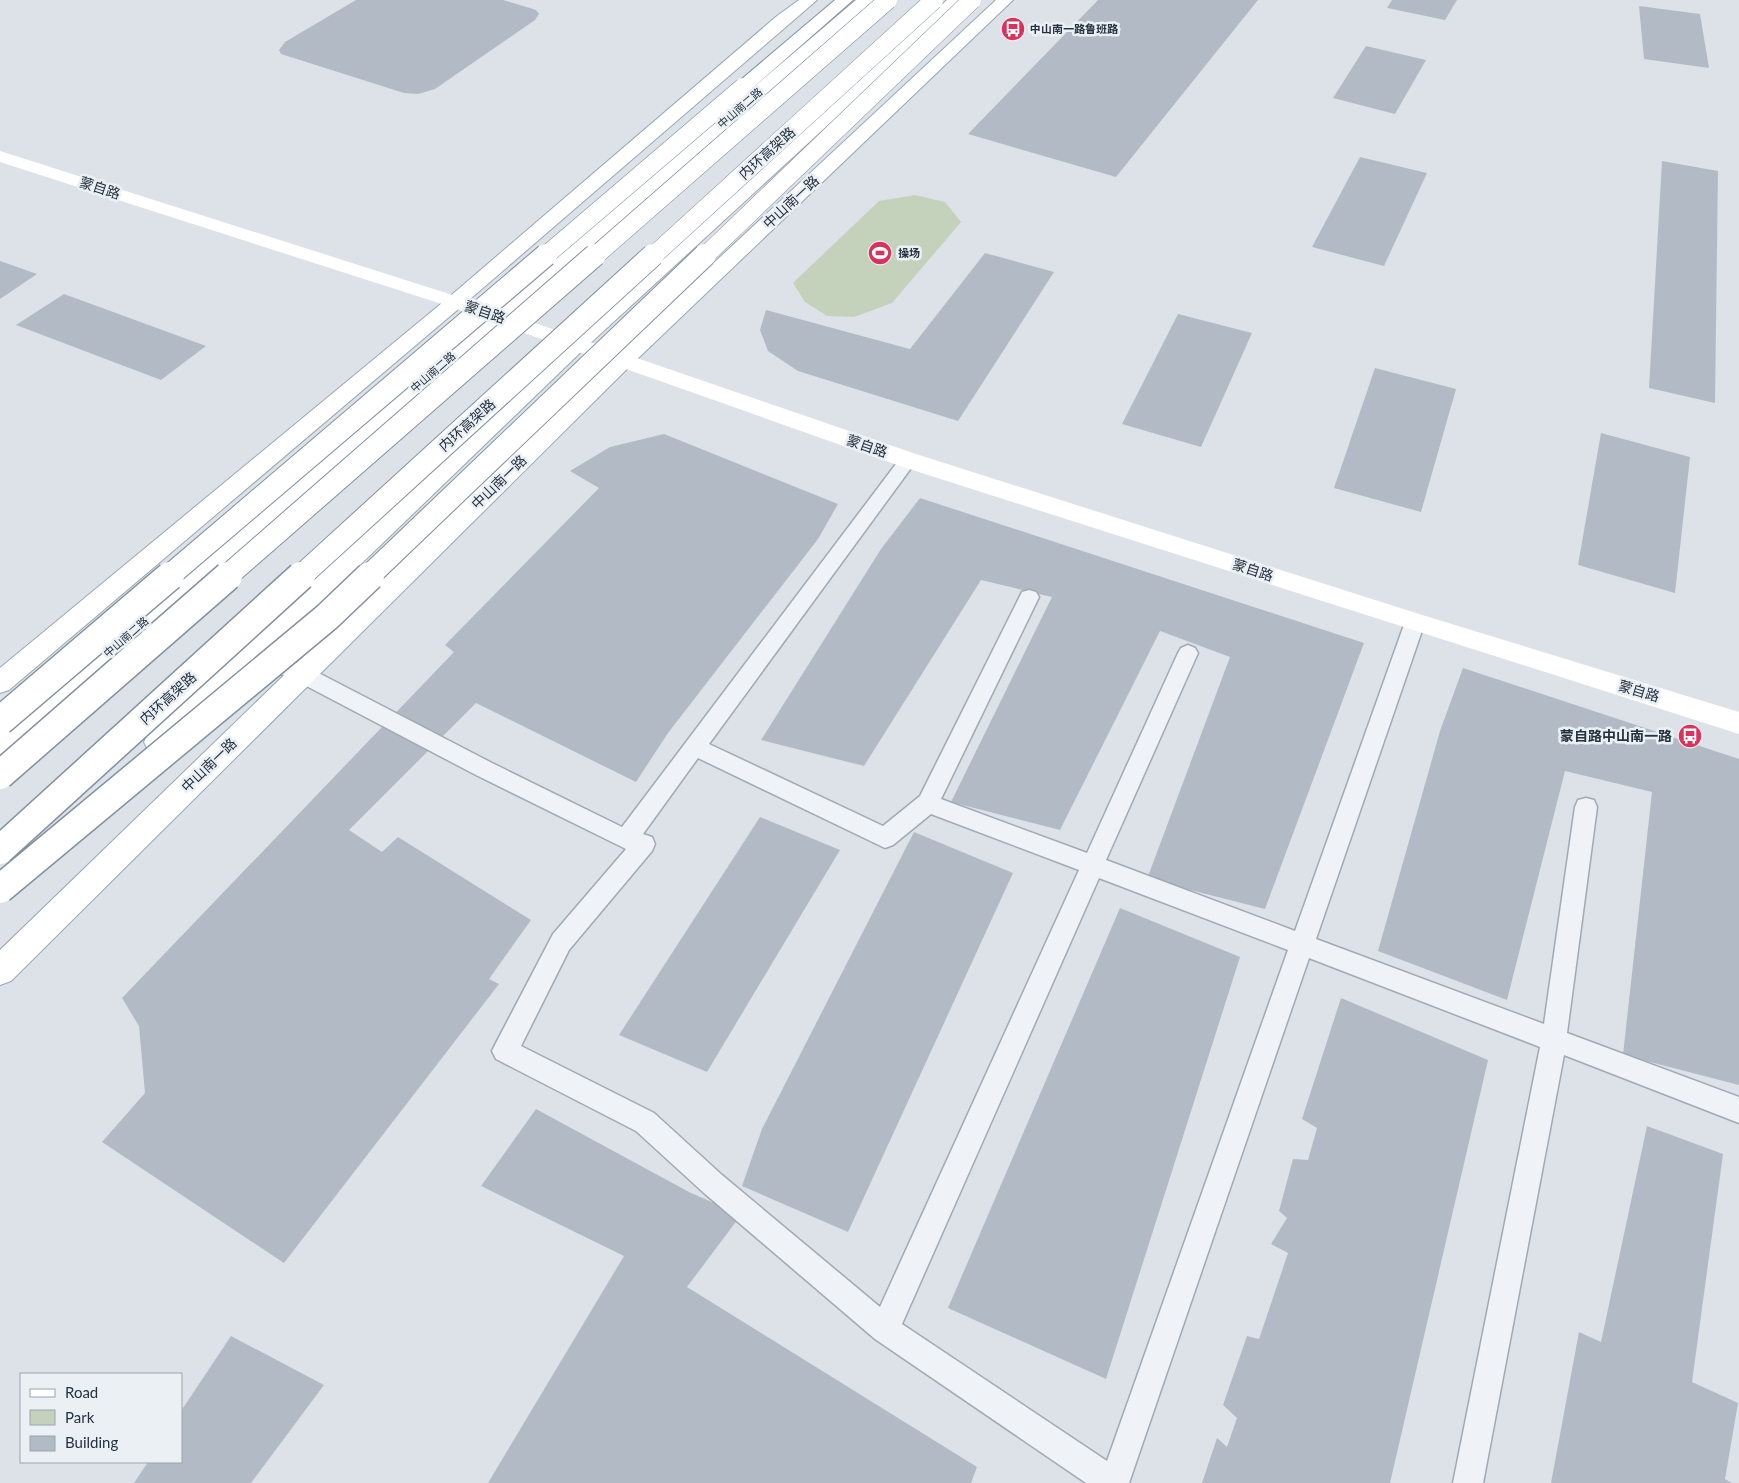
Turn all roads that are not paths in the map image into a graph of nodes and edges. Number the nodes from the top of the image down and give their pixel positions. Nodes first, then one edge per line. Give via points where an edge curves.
1 (809, 0) edge
2 (845, 0) edge
3 (866, 0) edge
4 (888, 0) edge
5 (934, 0) edge
6 (956, 0) edge
7 (972, 0) edge
8 (1004, 0) edge
9 (810, 68) junction
10 (0, 156) edge
11 (609, 202) junction
12 (455, 302) junction
13 (498, 316) junction
14 (576, 344) junction
15 (623, 360) junction
16 (908, 460) junction
17 (1029, 597) dead end
18 (1415, 622) junction
19 (253, 652) junction
20 (1188, 653) dead end
21 (302, 674) junction
22 (0, 683) edge
23 (0, 720) edge
24 (1739, 723) edge
25 (0, 745) edge
26 (696, 747) junction
27 (0, 775) edge
28 (928, 803) junction
29 (1586, 807) dead end
30 (626, 839) junction
31 (0, 850) edge
32 (1093, 865) junction
33 (0, 889) edge
34 (0, 893) edge
35 (1302, 945) junction
36 (0, 971) edge
37 (1554, 1040) junction
38 (1739, 1110) edge
39 (885, 1329) junction
40 (1113, 1483) edge
41 (1468, 1483) edge

1 - 12 main road
2 - 11 main road, bridge
3 - 13 main road, 中山南二路
4 - 9 main road, bridge
5 - 31 main road, 内环高架路, bridge
6 - 14 main road
7 - 33 main road, bridge via 327,617
8 - 15 main road, 中山南一路
9 - 11 main road, bridge
9 - 27 main road, bridge
10 - 12 main road, 蒙自路
11 - 23 main road, bridge
12 - 13 main road, 蒙自路
12 - 22 main road
13 - 14 main road, 蒙自路
13 - 25 main road, 中山南二路
14 - 15 main road, 蒙自路
14 - 19 main road
15 - 16 main road, 蒙自路
15 - 21 main road, 中山南一路
16 - 18 main road, 蒙自路
16 - 26 lane
17 - 28 lane
18 - 24 main road, 蒙自路
18 - 35 lane
19 - 21 lane
19 - 34 main road
20 - 32 lane
21 - 30 lane
21 - 36 main road, 中山南一路
26 - 28 lane via 885,838
26 - 30 lane
28 - 32 lane
29 - 37 lane
30 - 39 lane via 644,844 561,942 505,1051 645,1122 713,1184
32 - 35 lane
32 - 39 lane
35 - 37 lane
35 - 40 lane
37 - 38 lane
37 - 41 lane
39 - 40 lane

